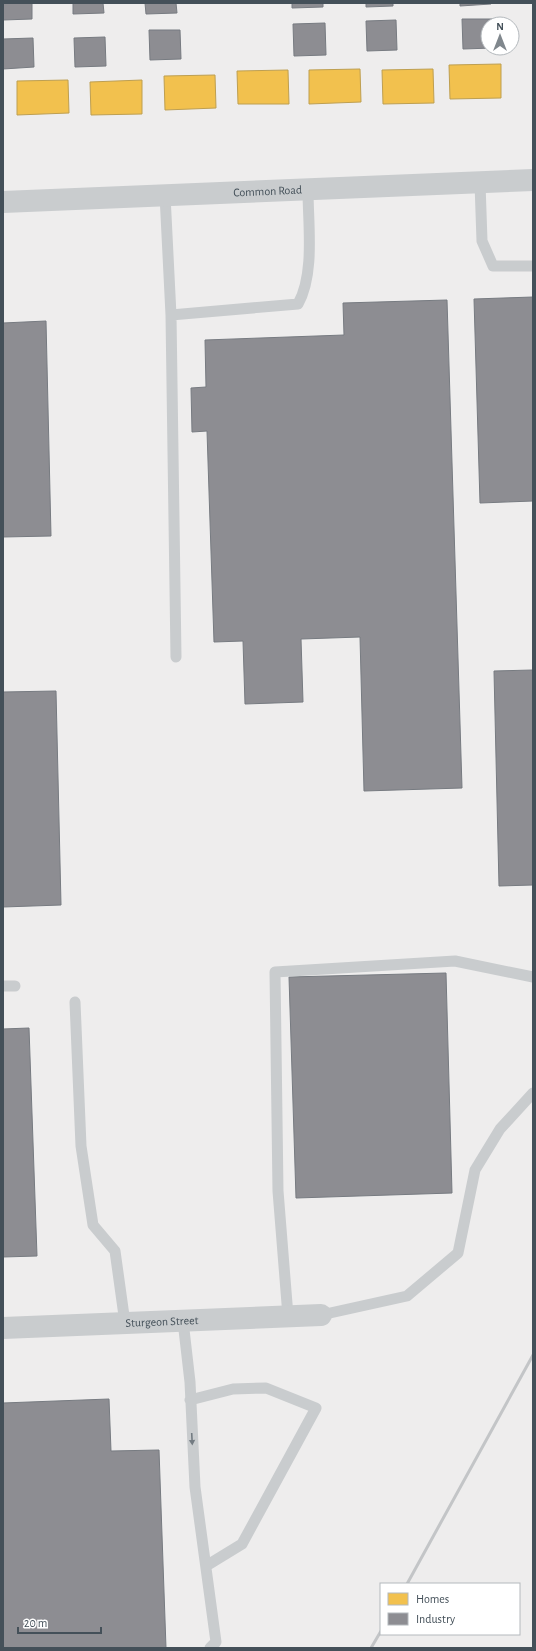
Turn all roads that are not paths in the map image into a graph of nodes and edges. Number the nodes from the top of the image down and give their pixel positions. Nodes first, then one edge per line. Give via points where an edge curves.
1 (533, 180) edge
2 (480, 183) junction
3 (308, 190) junction
4 (165, 195) junction
5 (3, 202) edge
6 (533, 266) edge
7 (170, 315) junction
8 (176, 657) dead end
9 (533, 977) edge
10 (3, 986) edge
11 (15, 986) dead end
12 (75, 1002) dead end
13 (533, 1093) edge
14 (320, 1315) joint
15 (288, 1316) junction
16 (183, 1320) junction
17 (125, 1323) junction
18 (3, 1328) edge
19 (190, 1400) junction
20 (206, 1566) junction
21 (210, 1648) edge

1 - 2 street, Common Road
2 - 3 street, Common Road
2 - 6 lane via 482,241 493,266
3 - 4 street, Common Road
3 - 7 lane via 308,267 304,293 298,304
4 - 5 street, Common Road
4 - 7 lane
7 - 8 lane
9 - 15 lane via 455,961 275,972 278,1191
10 - 11 lane
12 - 17 lane via 81,1146 93,1225 115,1251
13 - 14 lane via 500,1129 475,1170 458,1253 407,1296
14 - 15 street, Sturgeon Street
15 - 16 street, Sturgeon Street
16 - 17 street, Sturgeon Street
16 - 19 lane
17 - 18 street, Sturgeon Street
19 -> 20 lane via 195,1487
19 - 20 lane via 233,1389 266,1388 316,1408 242,1544
20 - 21 lane via 216,1642

